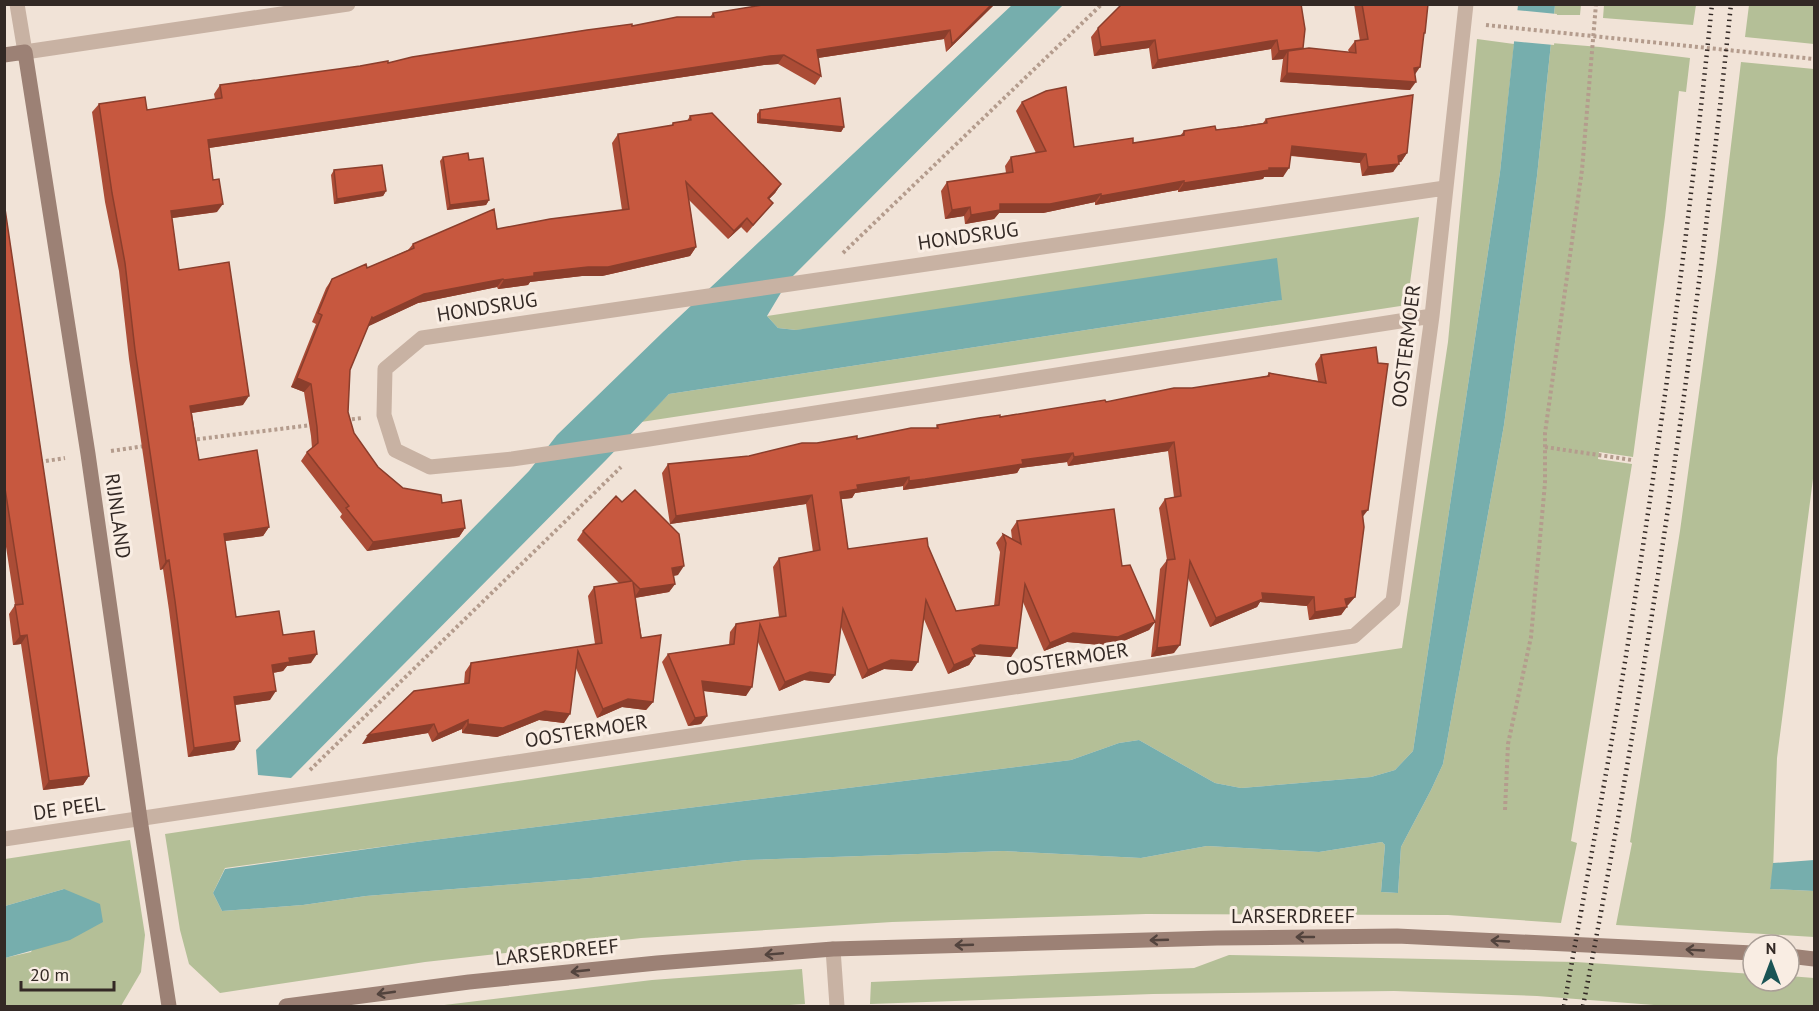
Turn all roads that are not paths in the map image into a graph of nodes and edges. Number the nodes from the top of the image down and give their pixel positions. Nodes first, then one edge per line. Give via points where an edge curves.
1 (17, 4) edge
2 (348, 4) edge
3 (1466, 4) edge
4 (25, 52) junction
5 (4, 55) edge
6 (1445, 188) junction
7 (1432, 316) junction
8 (140, 819) junction
9 (4, 839) edge
10 (833, 949) junction
11 (1741, 952) edge
12 (169, 1006) edge
13 (286, 1006) edge
14 (837, 1006) edge

1 - 4 street
2 - 4 street
3 - 6 street, OOSTERMOER
4 - 5 main road
4 - 8 main road, RIJNLAND
6 - 7 street, OOSTERMOER
6 - 7 street, HONDSRUG via 423,338 385,369 384,415 395,450 430,467 649,440
7 - 8 street, OOSTERMOER via 1393,601 1354,636
8 - 9 street, DE PEEL
8 - 12 main road, RIJNLAND
11 -> 10 main road, LARSERDREEF via 1397,936
10 -> 13 main road, LARSERDREEF via 470,982
10 - 14 street

